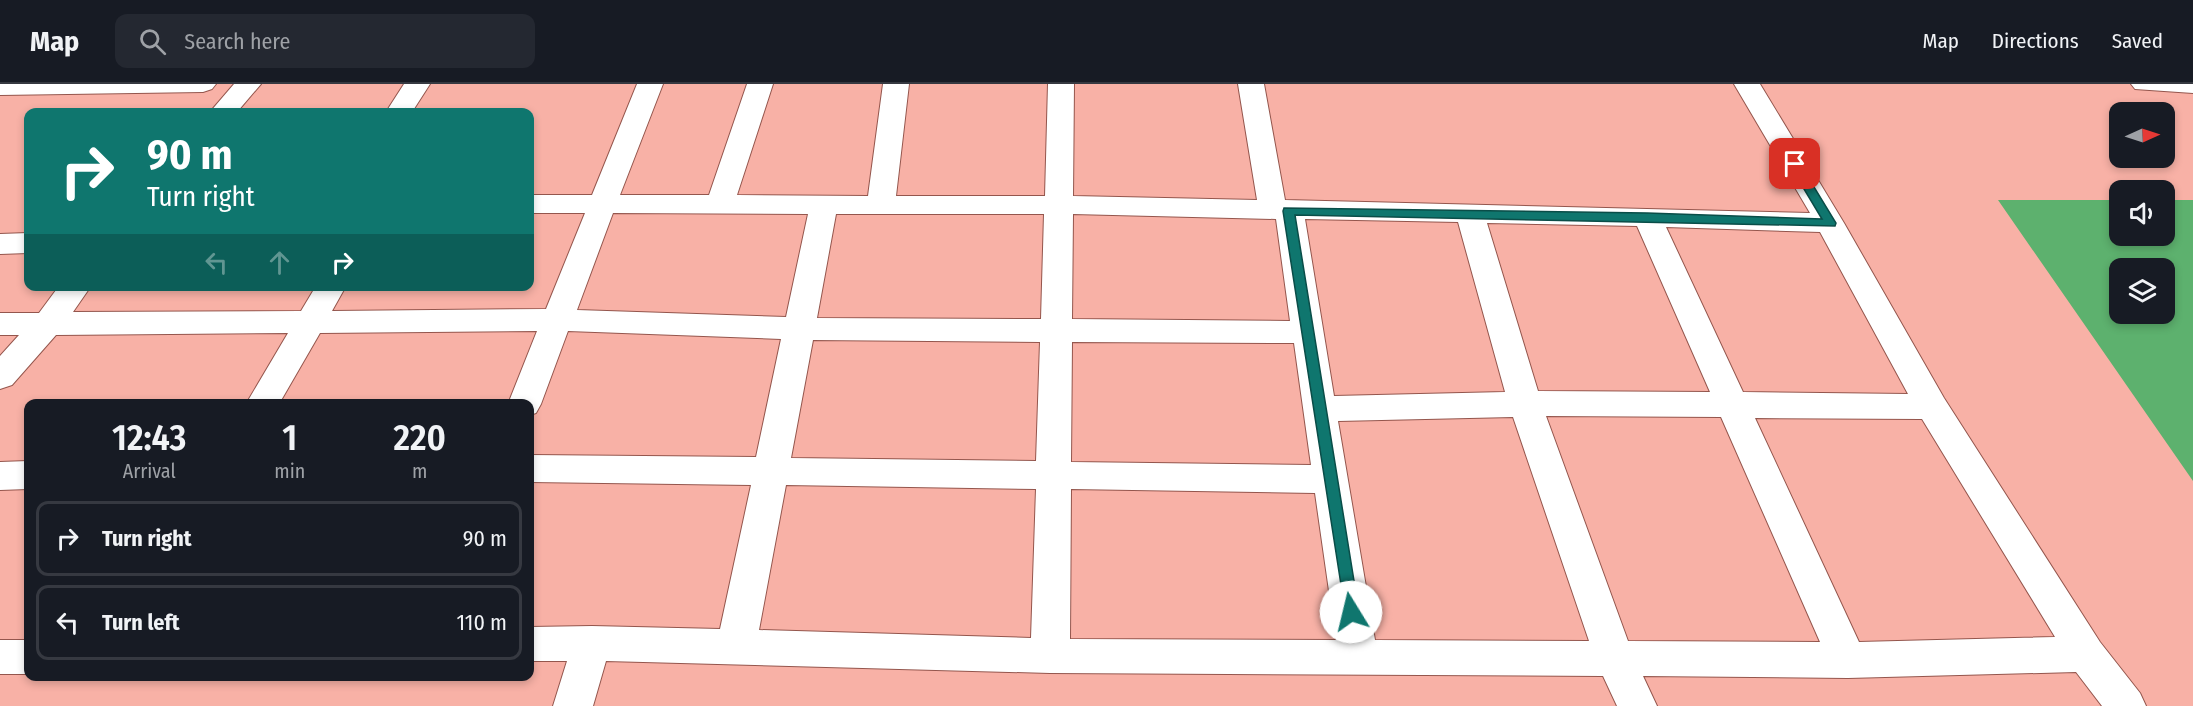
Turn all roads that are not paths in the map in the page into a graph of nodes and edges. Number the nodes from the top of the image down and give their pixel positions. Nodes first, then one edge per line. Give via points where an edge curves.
1 (203, 84) edge
2 (248, 84) edge
3 (417, 84) edge
4 (650, 84) edge
5 (760, 84) edge
6 (896, 84) edge
7 (1061, 84) edge
8 (1251, 84) edge
9 (1747, 84) edge
10 (2144, 84) edge
11 (2193, 85) edge
12 (0, 87) edge
13 (227, 108) edge
14 (402, 108) edge
15 (603, 203) junction
16 (824, 203) junction
17 (534, 204) edge
18 (881, 204) junction
19 (1059, 205) junction
20 (719, 206) junction
21 (1281, 211) junction
22 (1470, 214) junction
23 (1647, 217) junction
24 (1830, 223) junction
25 (24, 243) edge
26 (0, 244) edge
27 (72, 291) edge
28 (328, 291) edge
29 (557, 320) junction
30 (310, 322) junction
31 (48, 323) junction
32 (0, 324) edge
33 (799, 329) junction
34 (1057, 331) junction
35 (1307, 332) junction
36 (0, 377) edge
37 (265, 399) edge
38 (526, 399) edge
39 (1525, 404) junction
40 (1731, 406) junction
41 (1932, 407) junction
42 (1320, 409) junction
43 (534, 468) edge
44 (771, 471) junction
45 (24, 475) edge
46 (1053, 475) junction
47 (0, 476) edge
48 (1330, 479) junction
49 (534, 644) edge
50 (592, 644) junction
51 (735, 648) junction
52 (2086, 654) junction
53 (1050, 656) junction
54 (0, 657) edge
55 (24, 657) edge
56 (1358, 657) junction
57 (1615, 659) junction
58 (1848, 660) junction
59 (573, 706) edge
60 (1637, 706) edge
61 (2126, 706) edge

1 - 12 street
2 - 13 street
3 - 14 street
4 - 15 street
5 - 20 street
6 - 18 street
7 - 19 street
8 - 21 street
9 - 24 street
10 - 11 street
15 - 17 street
15 - 20 street
15 - 29 street
16 - 18 street
16 - 20 street
16 - 33 street
18 - 19 street
19 - 21 street
19 - 34 street
21 - 22 street
21 - 35 street
22 - 23 street
22 - 39 street
23 - 24 street
23 - 40 street
24 - 41 street
25 - 26 street
27 - 31 street
28 - 30 street
29 - 30 street
29 - 33 street
29 - 38 street
30 - 31 street
30 - 37 street
31 - 32 street
31 - 36 street
33 - 34 street
33 - 44 street
34 - 35 street
34 - 46 street
35 - 42 street
39 - 40 street
39 - 42 street
39 - 57 street
40 - 41 street
40 - 58 street
41 - 52 street
42 - 48 street
43 - 44 street
44 - 46 street
44 - 51 street
45 - 47 street
46 - 48 street
46 - 53 street
48 - 56 street
49 - 50 street
50 - 51 street
50 - 59 street
51 - 53 street
52 - 58 street
52 - 61 street
53 - 56 street
54 - 55 street
56 - 57 street
57 - 58 street
57 - 60 street

